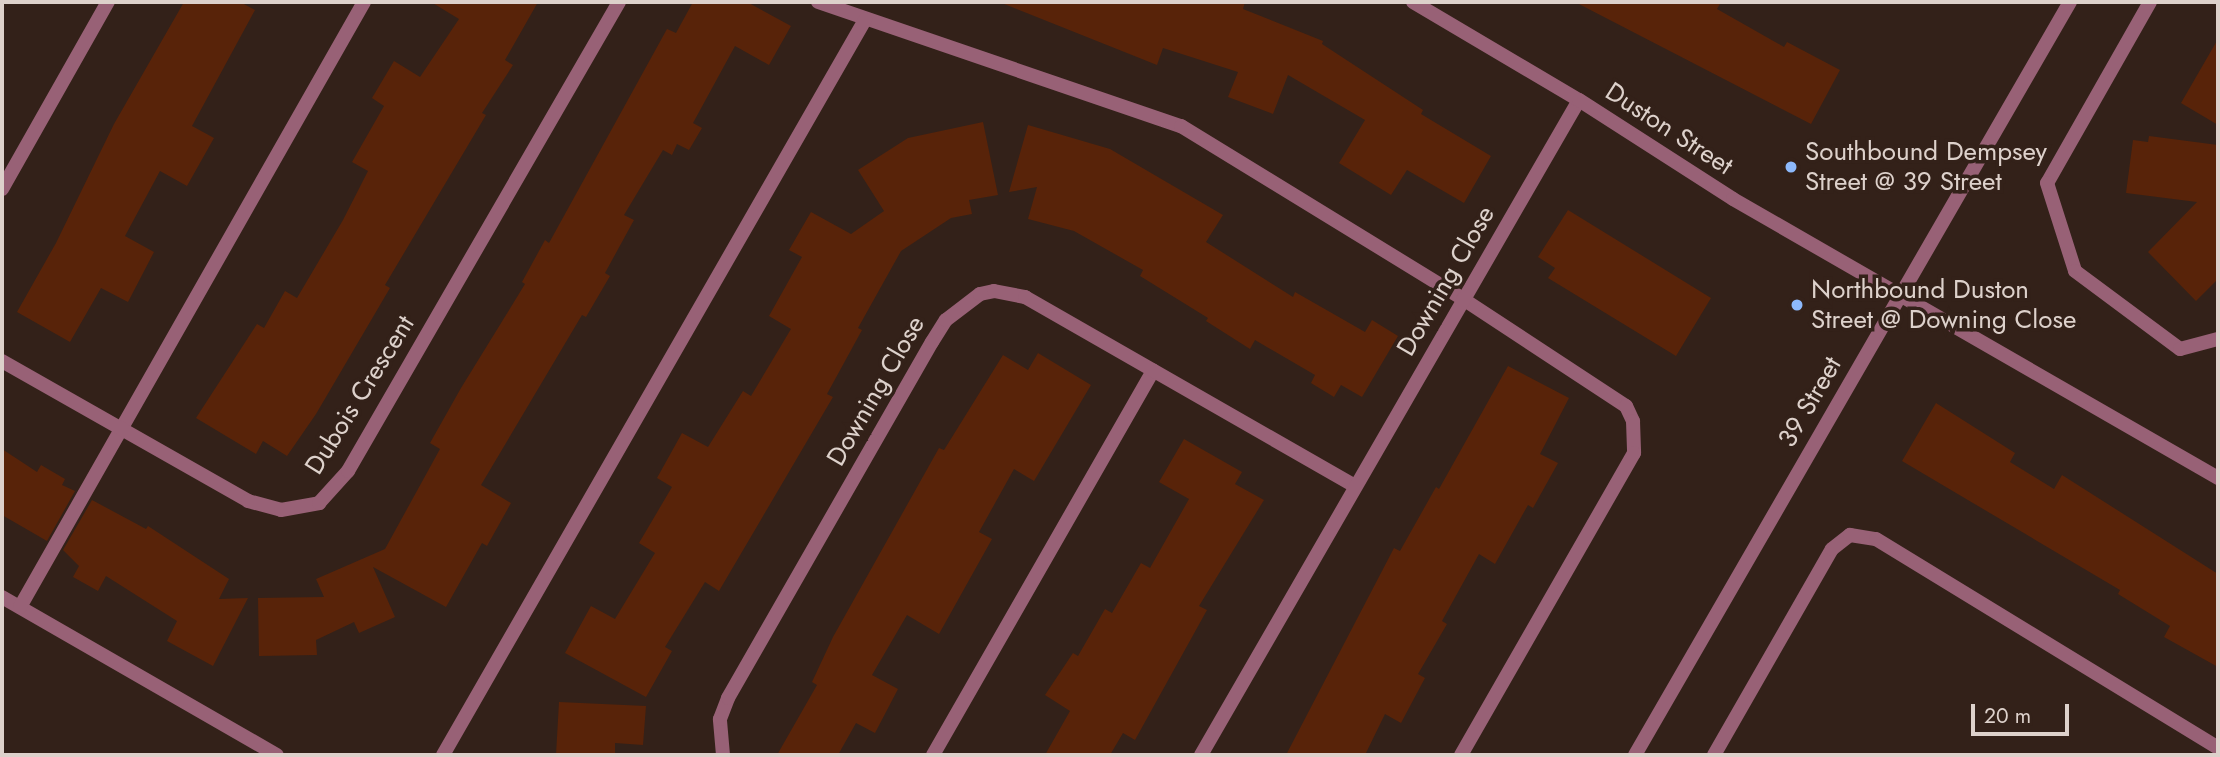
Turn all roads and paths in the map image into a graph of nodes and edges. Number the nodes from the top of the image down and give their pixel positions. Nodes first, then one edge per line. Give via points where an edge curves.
1 (108, 2) edge
2 (364, 2) edge
3 (619, 2) edge
4 (818, 2) edge
5 (1413, 2) edge
6 (2070, 2) edge
7 (2150, 2) edge
8 (865, 20) junction
9 (1579, 100) junction
10 (2, 189) edge
11 (1900, 295) junction
12 (1463, 299) junction
13 (2218, 339) edge
14 (2, 361) edge
15 (1153, 371) junction
16 (121, 429) junction
17 (2218, 478) edge
18 (1355, 486) junction
19 (2, 597) edge
20 (20, 607) junction
21 (2218, 748) edge
22 (277, 755) edge
23 (443, 755) edge
24 (723, 755) edge
25 (933, 755) edge
26 (1201, 755) edge
27 (1461, 755) edge
28 (1635, 755) edge
29 (1714, 755) edge

1 - 10 street
2 - 16 street
3 - 16 street, Dubois Crescent via 335,489 319,503 301,508 264,507
4 - 8 street
5 - 9 street, Duston Street
6 - 11 street, 39 Street
7 - 13 street via 2047,183 2075,271 2180,349
8 - 12 street via 1181,126
8 - 23 street
9 - 11 street, Duston Street via 1733,199
9 - 12 street, Downing Close
11 - 17 street, Duston Street
11 - 28 street, 39 Street
12 - 18 street, Downing Close
12 - 27 street via 1614,394 1633,421 1635,441 1634,453
14 - 16 street, Dubois Crescent
15 - 18 street, Downing Close
15 - 24 street, Downing Close via 1025,297 994,290 962,306 932,342 728,698 720,719
15 - 25 street
16 - 20 street
18 - 26 street, Downing Close
19 - 20 street
20 - 22 street
21 - 29 street via 1876,539 1850,536 1832,549

